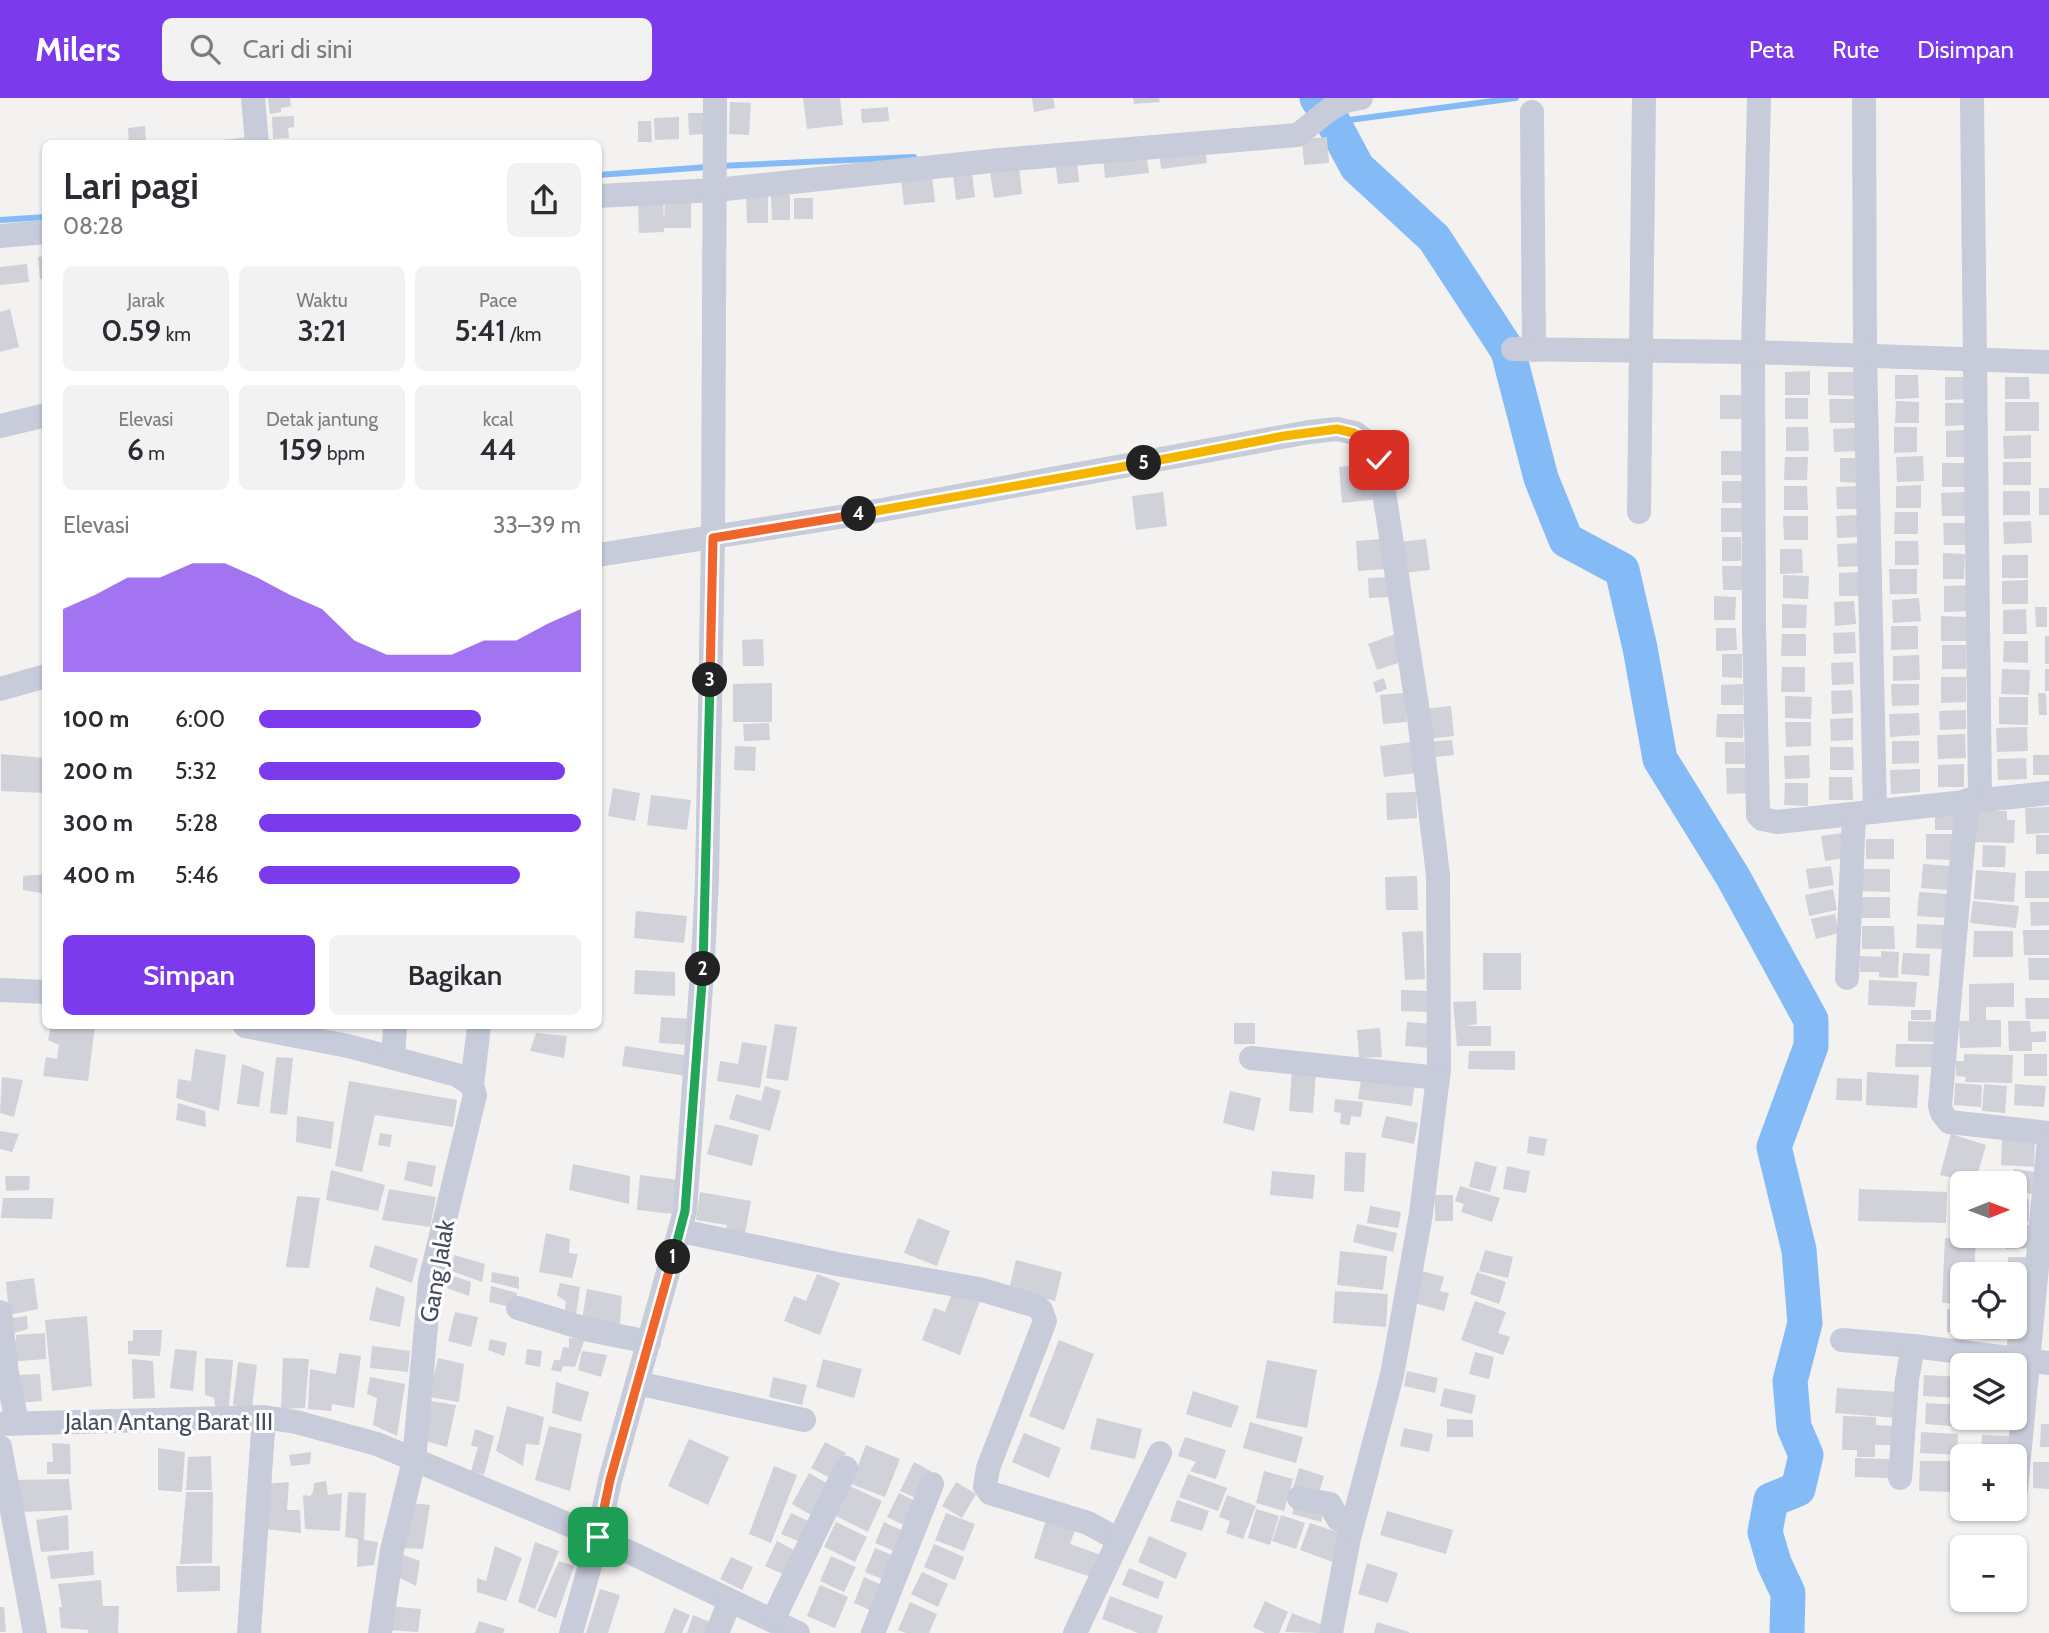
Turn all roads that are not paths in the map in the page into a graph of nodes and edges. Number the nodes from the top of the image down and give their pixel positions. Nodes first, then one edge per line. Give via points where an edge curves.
1 (253, 98) edge
2 (715, 98) edge
3 (1361, 98) edge
4 (1644, 98) edge
5 (1864, 98) edge
6 (1972, 98) edge
7 (1759, 99) edge
8 (1532, 112) dead end
9 (257, 140) edge
10 (716, 176) junction
11 (602, 195) edge
12 (42, 232) edge
13 (0, 236) edge
14 (1639, 350) junction
15 (1753, 352) junction
16 (1865, 355) junction
17 (1974, 359) junction
18 (2049, 362) edge
19 (42, 416) edge
20 (0, 426) edge
21 (1639, 512) dead end
22 (713, 538) junction
23 (602, 554) edge
24 (42, 677) edge
25 (0, 689) edge
26 (2049, 793) edge
27 (1973, 800) junction
28 (1865, 813) junction
29 (1847, 978) dead end
30 (0, 990) edge
31 (42, 992) edge
32 (279, 1029) edge
33 (395, 1029) edge
34 (479, 1029) edge
35 (393, 1058) junction
36 (1251, 1058) dead end
37 (1438, 1078) junction
38 (472, 1085) junction
39 (2049, 1133) edge
40 (2049, 1140) edge
41 (681, 1231) junction
42 (518, 1308) dead end
43 (0, 1312) edge
44 (1842, 1340) dead end
45 (649, 1342) junction
46 (1913, 1346) junction
47 (2039, 1362) edge
48 (637, 1383) junction
49 (264, 1417) junction
50 (804, 1420) dead end
51 (8, 1423) edge
52 (2024, 1444) edge
53 (0, 1447) edge
54 (1160, 1453) dead end
55 (414, 1461) junction
56 (846, 1468) dead end
57 (1900, 1478) dead end
58 (932, 1483) dead end
59 (1300, 1498) dead end
60 (1352, 1526) junction
61 (598, 1537) junction
62 (1119, 1540) junction
63 (730, 1601) junction
64 (773, 1620) junction
65 (35, 1633) edge
66 (249, 1633) edge
67 (380, 1633) edge
68 (571, 1633) edge
69 (717, 1633) edge
70 (798, 1633) edge
71 (873, 1633) edge
72 (1075, 1633) edge
73 (1331, 1633) edge

1 - 9 street
2 - 10 street
3 - 10 street via 1334,105 1309,127 1289,136 1000,160
4 - 14 street
5 - 16 street
6 - 17 street
7 - 15 street
8 - 14 street via 1523,350
10 - 11 street
10 - 22 street
12 - 13 street
14 - 15 street
14 - 21 street
15 - 16 street
15 - 28 street via 1758,815 1777,822
16 - 17 street
16 - 28 street
17 - 18 street
17 - 27 street
19 - 20 street
22 - 23 street
22 - 37 street via 1309,432 1346,430 1366,441 1379,460 1437,860
22 - 41 street via 703,958
24 - 25 street
26 - 27 street
27 - 28 street
27 - 39 street via 1940,1106 1949,1122
28 - 29 street
30 - 31 street
32 - 35 street
33 - 35 street
34 - 38 street, Gang Jalak
35 - 38 street via 457,1075
36 - 37 street
37 - 60 street via 1408,1292
38 - 55 street, Gang Jalak via 475,1095 430,1281
40 - 47 street
41 - 45 street
41 - 62 street via 979,1289 1036,1306 1045,1321 985,1486 990,1493 1088,1523
42 - 45 street
43 - 51 street
44 - 46 street
45 - 48 street
46 - 47 street
46 - 57 street
47 - 52 street
48 - 50 street
48 - 61 street
49 - 51 street, Jalan Antang Barat III
49 - 55 street, Jalan Antang Barat III via 377,1444
49 - 66 street
53 - 65 street
54 - 62 street
55 - 61 street, Jalan Antang Barat III
55 - 67 street, Gang Jalak via 392,1550
56 - 64 street
58 - 71 street
59 - 60 street via 1330,1504 1338,1519
60 - 73 street
61 - 63 street, Jalan Antang Barat III
61 - 68 street
62 - 72 street
63 - 64 street, Jalan Antang Barat III
63 - 69 street
64 - 70 street, Jalan Antang Barat III

